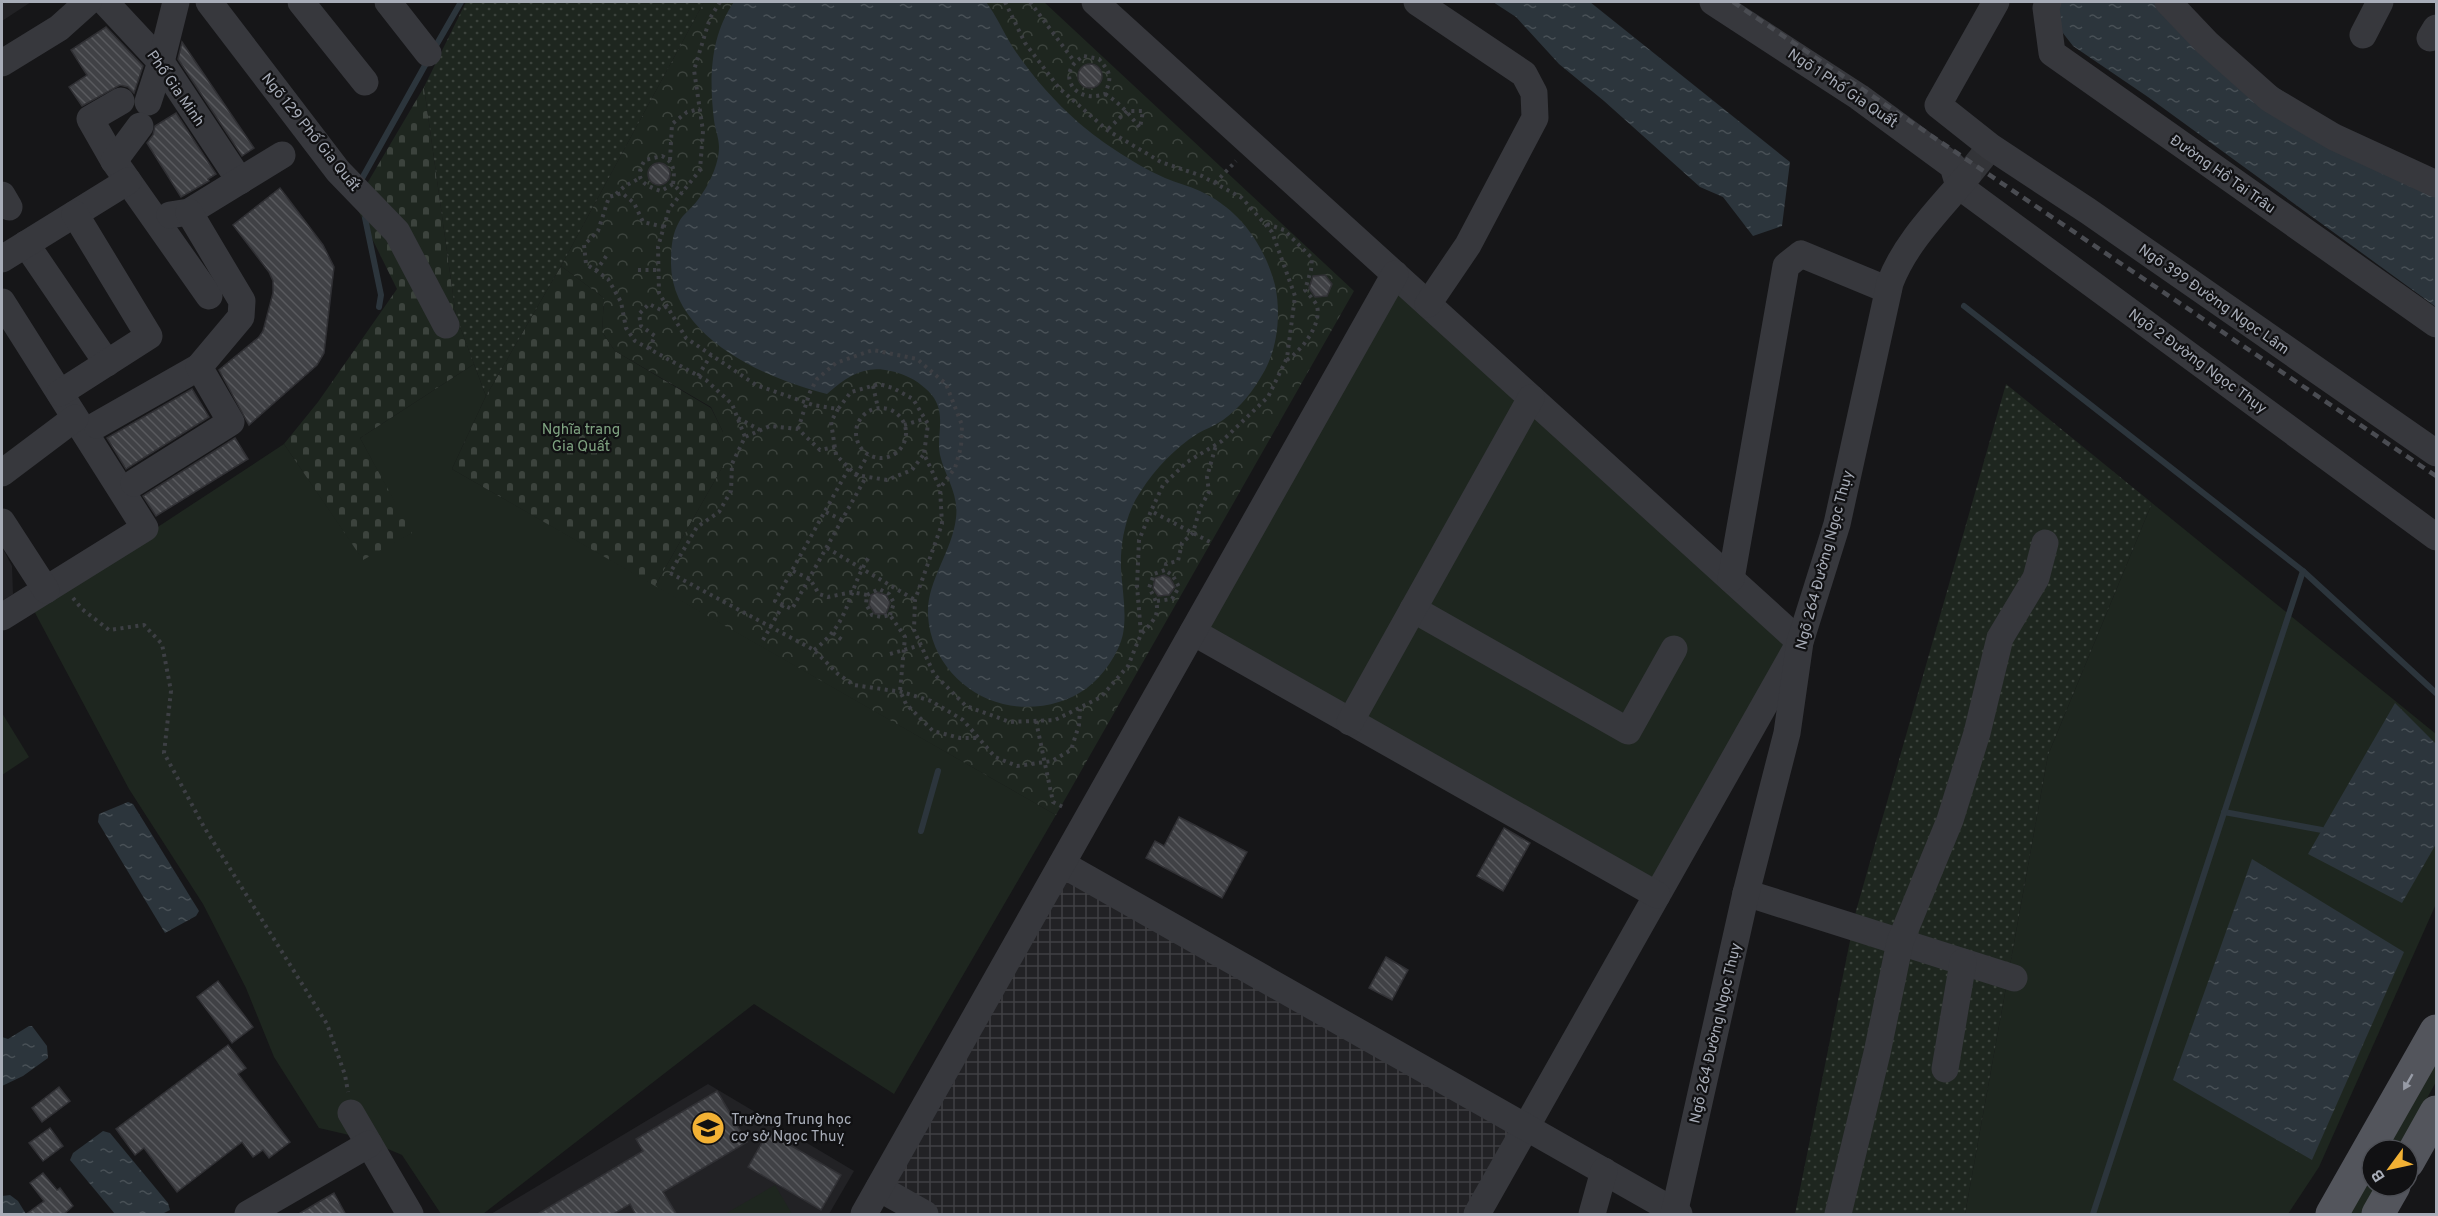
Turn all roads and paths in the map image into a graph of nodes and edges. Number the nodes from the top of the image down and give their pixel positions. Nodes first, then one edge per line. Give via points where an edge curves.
1 (88, 2) edge
2 (105, 2) edge
3 (176, 2) edge
4 (209, 2) edge
5 (301, 2) edge
6 (388, 2) edge
7 (720, 2) edge
8 (1005, 2) edge
9 (1030, 2) edge
10 (1095, 2) edge
11 (1417, 2) edge
12 (1713, 2) edge
13 (1996, 2) edge
14 (2048, 2) edge
15 (2168, 2) edge
16 (2380, 2) edge
17 (2363, 35) dead end
18 (428, 53) dead end
19 (161, 62) junction
20 (1074, 62) junction
21 (2, 63) edge
22 (365, 82) dead end
23 (1076, 91) junction
24 (1105, 94) junction
25 (1070, 98) junction
26 (121, 101) dead end
27 (700, 109) junction
28 (1126, 111) junction
29 (1107, 130) junction
30 (282, 155) dead end
31 (670, 160) junction
32 (1236, 161) dead end
33 (1975, 165) junction
34 (121, 171) junction
35 (640, 178) junction
36 (240, 181) junction
37 (1215, 183) junction
38 (673, 184) junction
39 (2436, 184) edge
40 (682, 193) junction
41 (615, 195) junction
42 (189, 212) junction
43 (75, 214) junction
44 (156, 217) junction
45 (1266, 224) junction
46 (664, 227) junction
47 (26, 244) junction
48 (607, 255) dead end
49 (2, 259) edge
50 (638, 270) dead end
51 (658, 270) junction
52 (596, 271) junction
53 (1395, 274) junction
54 (1888, 290) junction
55 (209, 296) dead end
56 (2, 302) edge
57 (1428, 304) junction
58 (667, 306) junction
59 (2436, 324) edge
60 (446, 325) dead end
61 (649, 349) junction
62 (711, 355) junction
63 (1285, 361) junction
64 (107, 363) junction
65 (199, 367) junction
66 (698, 376) junction
67 (873, 386) junction
68 (60, 393) junction
69 (1531, 398) junction
70 (806, 402) junction
71 (878, 408) junction
72 (838, 409) junction
73 (738, 418) junction
74 (924, 419) junction
75 (86, 421) junction
76 (904, 425) junction
77 (798, 429) junction
78 (760, 430) junction
79 (745, 437) junction
80 (1216, 444) junction
81 (835, 447) junction
82 (2436, 453) edge
83 (924, 454) junction
84 (868, 455) junction
85 (849, 468) junction
86 (2, 473) edge
87 (856, 475) junction
88 (866, 477) junction
89 (134, 483) dead end
90 (940, 488) junction
91 (1151, 511) junction
92 (826, 512) junction
93 (842, 520) junction
94 (2, 522) edge
95 (1193, 533) junction
96 (2436, 537) edge
97 (1212, 543) dead end
98 (2045, 543) dead end
99 (827, 548) junction
100 (869, 557) dead end
101 (862, 568) junction
102 (1165, 570) junction
103 (793, 571) junction
104 (810, 579) junction
105 (1731, 579) junction
106 (53, 586) junction
107 (852, 592) junction
108 (867, 595) junction
109 (915, 600) junction
110 (1157, 601) junction
111 (783, 605) junction
112 (1413, 609) junction
113 (890, 615) junction
114 (2, 617) edge
115 (770, 627) junction
116 (1192, 632) junction
117 (833, 633) junction
118 (1141, 634) junction
119 (763, 640) dead end
120 (845, 642) dead end
121 (1800, 642) junction
122 (921, 645) junction
123 (1674, 649) dead end
124 (814, 650) junction
125 (903, 650) junction
126 (890, 654) dead end
127 (900, 692) junction
128 (1080, 708) junction
129 (1036, 721) junction
130 (1350, 722) junction
131 (981, 738) junction
132 (1043, 762) junction
133 (1063, 807) dead end
134 (1062, 864) junction
135 (1746, 893) junction
136 (1657, 895) junction
137 (1900, 942) junction
138 (1963, 962) junction
139 (2014, 978) dead end
140 (2436, 1031) edge
141 (1945, 1069) dead end
142 (2436, 1112) edge
143 (351, 1113) joint
144 (1526, 1127) junction
145 (2420, 1141) edge
146 (369, 1144) junction
147 (1604, 1172) junction
148 (879, 1188) junction
149 (2387, 1198) edge
150 (252, 1214) edge
151 (1676, 1214) edge
152 (410, 1215) edge
153 (864, 1215) edge
154 (925, 1215) edge
155 (1477, 1215) edge
156 (1592, 1215) edge
157 (1838, 1215) edge
158 (2332, 1215) edge
159 (2378, 1215) edge

1 - 21 street via 59,28
2 - 19 street, Phố Gia Minh
3 - 19 street
4 - 60 street, Ngõ 129 Phố Gia Quất via 338,171 397,232
5 - 22 street
6 - 18 street
7 - 27 path via 710,18 694,70
8 - 25 path via 1025,43
9 - 20 path
10 - 53 street
11 - 57 street via 1524,74 1534,93 1534,117 1468,245
12 - 33 street, Ngõ 1 Phố Gia Quất via 1859,97 1953,166
13 - 33 street via 1938,105
14 - 59 street, Đường Hồ Tai Trâu via 2052,52
15 - 39 street via 2206,43 2270,99 2334,137
16 - 17 street
19 - 34 street
19 - 36 street, Phố Gia Minh
20 - 23 path via 1069,79
20 - 24 path via 1083,56 1099,59 1110,72
23 - 24 path via 1094,98
23 - 25 path
24 - 28 path
25 - 29 path
26 - 34 street via 90,119
27 - 31 path via 687,112 672,124
27 - 40 path via 700,170
28 - 28 path via 1133,120 1140,128 1143,111
28 - 29 path
29 - 37 path via 1161,162
30 - 36 street
31 - 35 path via 662,156 645,160
31 - 38 path via 675,172
32 - 37 path
33 - 54 street, Ngõ 264 Đường Ngọc Thụy via 1897,263
33 - 82 street, Ngõ 399 Đường Ngọc Lâm via 2088,210
33 - 96 street, Ngõ 2 Đường Ngọc Thụy
34 - 43 street
34 - 44 street
35 - 38 path via 645,186 661,191
35 - 41 path
36 - 42 street
37 - 45 path via 1242,198
38 - 40 path
40 - 46 path via 669,209
41 - 46 path via 622,193 634,203 643,222
41 - 52 path via 609,197 598,231 585,245 586,264
42 - 44 street
42 - 65 street via 242,301 241,317
43 - 47 street
43 - 64 street via 149,336
44 - 55 street
45 - 63 path via 1295,296
45 - 63 path via 1284,230 1311,258 1305,290 1317,306 1316,322 1298,353
46 - 51 path via 658,247
47 - 49 street
47 - 64 street
48 - 52 path
50 - 51 path
51 - 58 path via 659,292
52 - 61 path via 608,279 621,302 626,328 635,341
53 - 57 street
53 - 116 street
54 - 105 street via 1801,254 1786,266
54 - 121 street, Ngõ 264 Đường Ngọc Thụy via 1837,524
56 - 68 street
57 - 69 street
58 - 61 path via 661,310 649,304 639,314 640,326 655,336
58 - 62 path via 686,338
61 - 66 path
62 - 66 path
62 - 70 path via 756,385
63 - 80 path via 1268,397
64 - 68 street
65 - 75 street
65 - 89 street via 231,422
66 - 73 path via 732,404
67 - 71 path
67 - 72 path via 851,392
67 - 74 path via 892,388 913,399
68 - 75 street
69 - 105 street
69 - 112 street
70 - 72 path
70 - 77 path
70 - 90 path via 817,379 836,363 873,350 917,359 946,384 962,425 955,468
71 - 76 path via 894,412
71 - 84 path via 864,414 856,427 858,443
72 - 81 path via 831,422
73 - 78 path
73 - 79 path
74 - 76 path
74 - 83 path via 928,424
75 - 86 street
75 - 106 street via 145,528
76 - 84 path via 906,434 900,450 885,458
77 - 78 path via 770,426
77 - 81 path via 820,450
78 - 79 path
79 - 115 path via 732,464 731,491 719,512 697,527 670,573
80 - 91 path via 1187,462 1163,485
80 - 95 path via 1207,477 1209,492
81 - 85 path via 836,455
83 - 88 path via 912,470 887,480
83 - 90 path
84 - 87 path
85 - 87 path
85 - 92 path
87 - 88 path
88 - 93 path
90 - 109 path via 942,524
91 - 95 path
91 - 118 path via 1139,540
92 - 93 path
92 - 103 path
93 - 99 path
94 - 106 street
95 - 97 path
95 - 102 path via 1182,543 1178,561 1166,564
98 - 137 street via 2036,578 2000,638 1950,820
99 - 101 path
99 - 104 path
100 - 101 path
101 - 107 path
101 - 109 path
102 - 110 path via 1154,574 1149,588
102 - 110 path via 1179,587 1172,600
103 - 104 path
103 - 111 path via 775,601
104 - 107 path via 819,594 828,597
104 - 111 path via 792,609
105 - 121 street
106 - 114 street
106 - 143 path via 109,630 144,625 162,644 171,691 164,753 204,827 327,1024 345,1075
107 - 108 path
107 - 117 path
108 - 113 path via 866,604 872,615
108 - 113 path via 879,589 889,594 894,603
109 - 122 path via 914,630
110 - 118 path via 1157,612
111 - 115 path
112 - 123 street via 1628,731
112 - 130 street
113 - 125 path via 905,637
115 - 119 path
115 - 124 path
116 - 130 street
116 - 134 street
117 - 120 path
117 - 124 path
118 - 128 path via 1128,666 1101,697
121 - 135 street, Ngõ 264 Đường Ngọc Thụy via 1787,733
121 - 136 street
122 - 125 path
122 - 129 path via 934,674 966,706 1010,724
124 - 127 path via 854,685
125 - 126 path
125 - 127 path
127 - 131 path via 931,700 963,720
127 - 131 path via 906,704 933,731 960,738
128 - 129 path via 1055,720
128 - 132 path via 1071,750
129 - 132 path
130 - 136 street
131 - 132 path via 995,757 1017,766
132 - 133 path via 1053,802
134 - 144 street
134 - 148 street
135 - 137 street
135 - 151 street, Ngõ 264 Đường Ngọc Thụy
136 - 144 street
137 - 138 street
137 - 157 street
138 - 139 street
138 - 141 street
140 -> 158 main road
142 - 145 main road
143 - 146 street
144 - 147 street
144 - 155 street
146 - 150 street
146 - 152 street
147 - 151 street
147 - 156 street
148 - 153 street
148 - 154 street
149 - 159 main road

